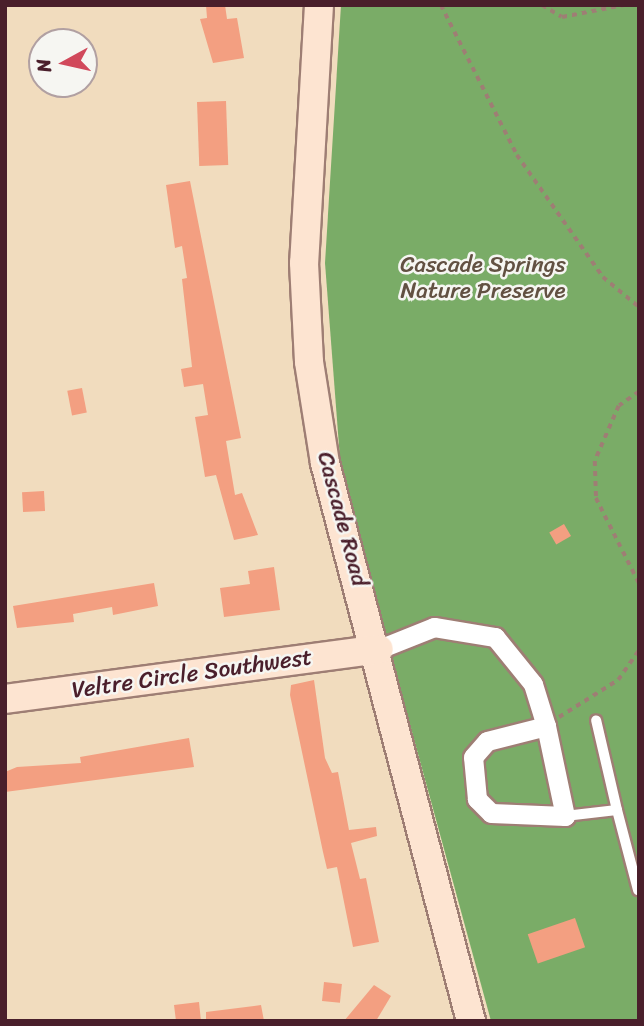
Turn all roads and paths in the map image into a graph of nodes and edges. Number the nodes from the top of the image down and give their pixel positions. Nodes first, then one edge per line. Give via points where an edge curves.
1 (319, 5) edge
2 (441, 5) edge
3 (542, 5) edge
4 (625, 5) edge
5 (639, 307) edge
6 (639, 392) edge
7 (639, 583) edge
8 (379, 649) junction
9 (639, 650) edge
10 (5, 699) edge
11 (596, 720) dead end
12 (546, 726) junction
13 (617, 810) junction
14 (565, 816) junction
15 (638, 890) edge
16 (471, 1021) edge

1 - 8 main road, Cascade Road via 304,263 309,362 325,463
2 - 5 path via 517,155 603,277
3 - 4 path via 562,17
6 - 7 path via 619,406 594,461 596,498
8 - 10 main road, Veltre Circle Southwest
8 - 12 street via 434,627 495,636 533,684
8 - 16 main road, Cascade Road
9 - 12 path via 618,680
11 - 13 lane
12 - 14 street
12 - 14 street via 487,741 473,757 472,779 477,799 491,813
13 - 14 lane
13 - 15 lane

